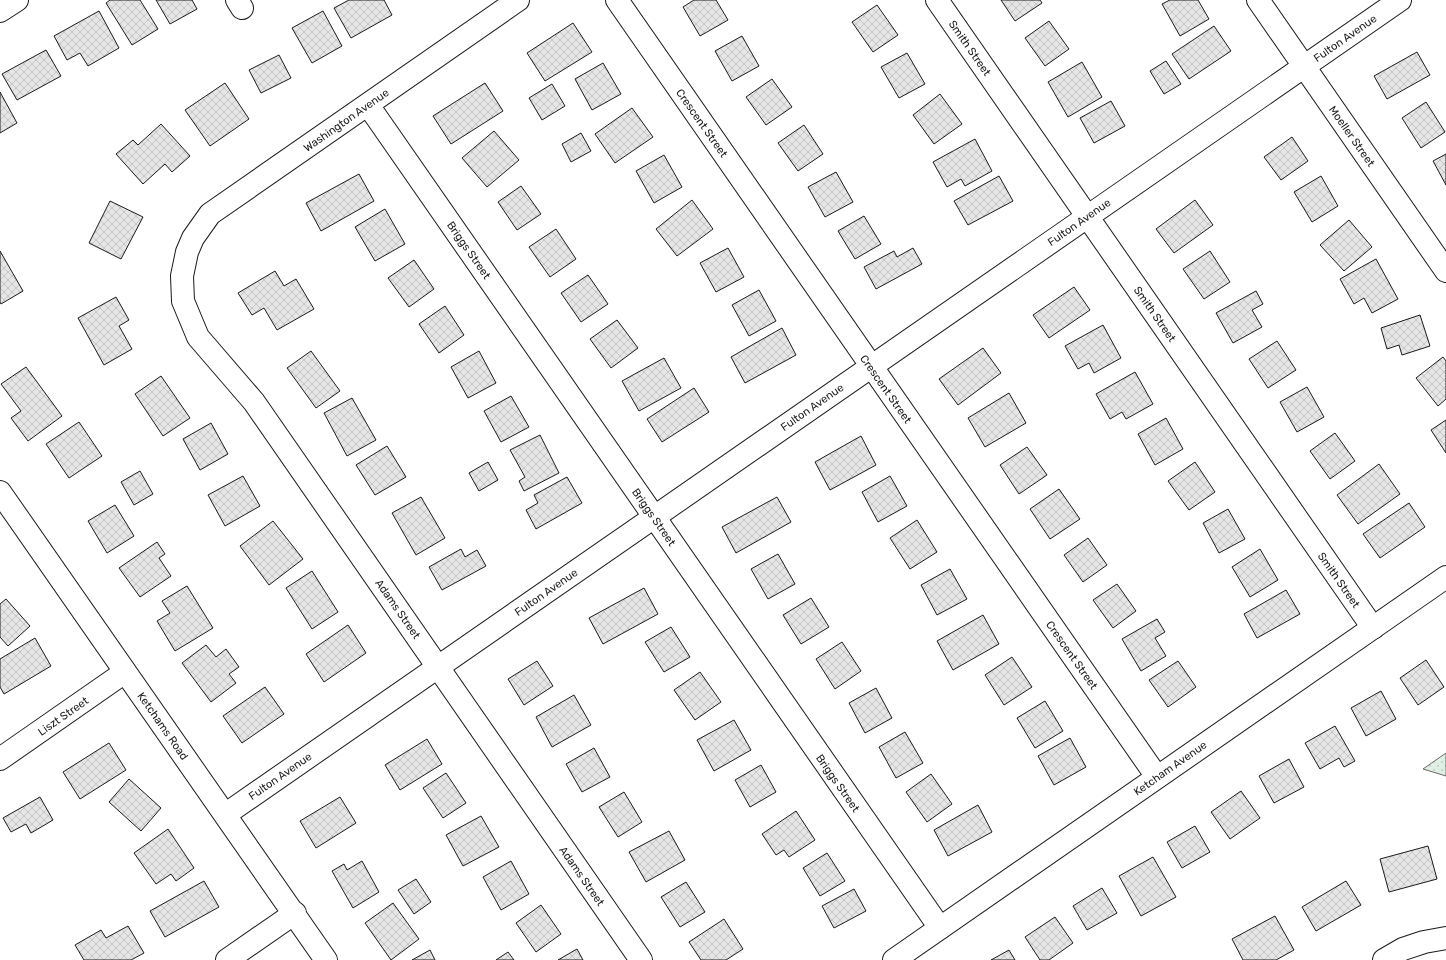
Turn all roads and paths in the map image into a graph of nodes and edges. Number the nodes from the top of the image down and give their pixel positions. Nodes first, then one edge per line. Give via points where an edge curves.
1 (17, 0) edge
2 (518, 0) edge
3 (617, 0) edge
4 (937, 0) edge
5 (1258, 0) edge
6 (1400, 0) edge
7 (0, 12) edge
8 (1304, 66) junction
9 (368, 105) junction
10 (1087, 216) junction
11 (187, 252) joint
12 (1446, 271) edge
13 (871, 367) junction
14 (0, 492) edge
15 (654, 517) junction
16 (1446, 577) edge
17 (1373, 628) junction
18 (437, 667) junction
19 (125, 672) junction
20 (0, 759) edge
21 (1157, 777) junction
22 (226, 814) junction
23 (295, 913) junction
24 (940, 928) junction
25 (1446, 938) edge
26 (227, 960) edge
27 (326, 960) edge
28 (641, 960) edge
29 (894, 960) edge
30 (1384, 960) edge

1 - 7 street
2 - 9 street, Washington Avenue
3 - 13 street, Crescent Street
4 - 10 street, Smith Street
5 - 8 street, Moeller Street
6 - 8 street, Fulton Avenue
8 - 10 street, Fulton Avenue
8 - 12 street, Moeller Street
9 - 11 street, Washington Avenue via 210,214 193,238
9 - 15 street, Briggs Street
10 - 13 street, Fulton Avenue
10 - 17 street, Smith Street
11 - 18 street, Adams Street via 182,276 183,301 198,337 254,402
13 - 15 street, Fulton Avenue
13 - 21 street, Crescent Street
14 - 19 street, Ketchams Road
15 - 18 street, Fulton Avenue
15 - 24 street, Briggs Street
16 - 17 street, Ketcham Avenue
17 - 21 street, Ketcham Avenue
18 - 22 street, Fulton Avenue
18 - 28 street, Adams Street
19 - 20 street, Liszt Street
19 - 22 street, Ketchams Road
21 - 24 street, Ketcham Avenue
22 - 23 street, Ketchams Road
23 - 26 street
23 - 27 street, Ketchams Road
24 - 29 street, Ketcham Avenue
25 - 30 street via 1403,949

